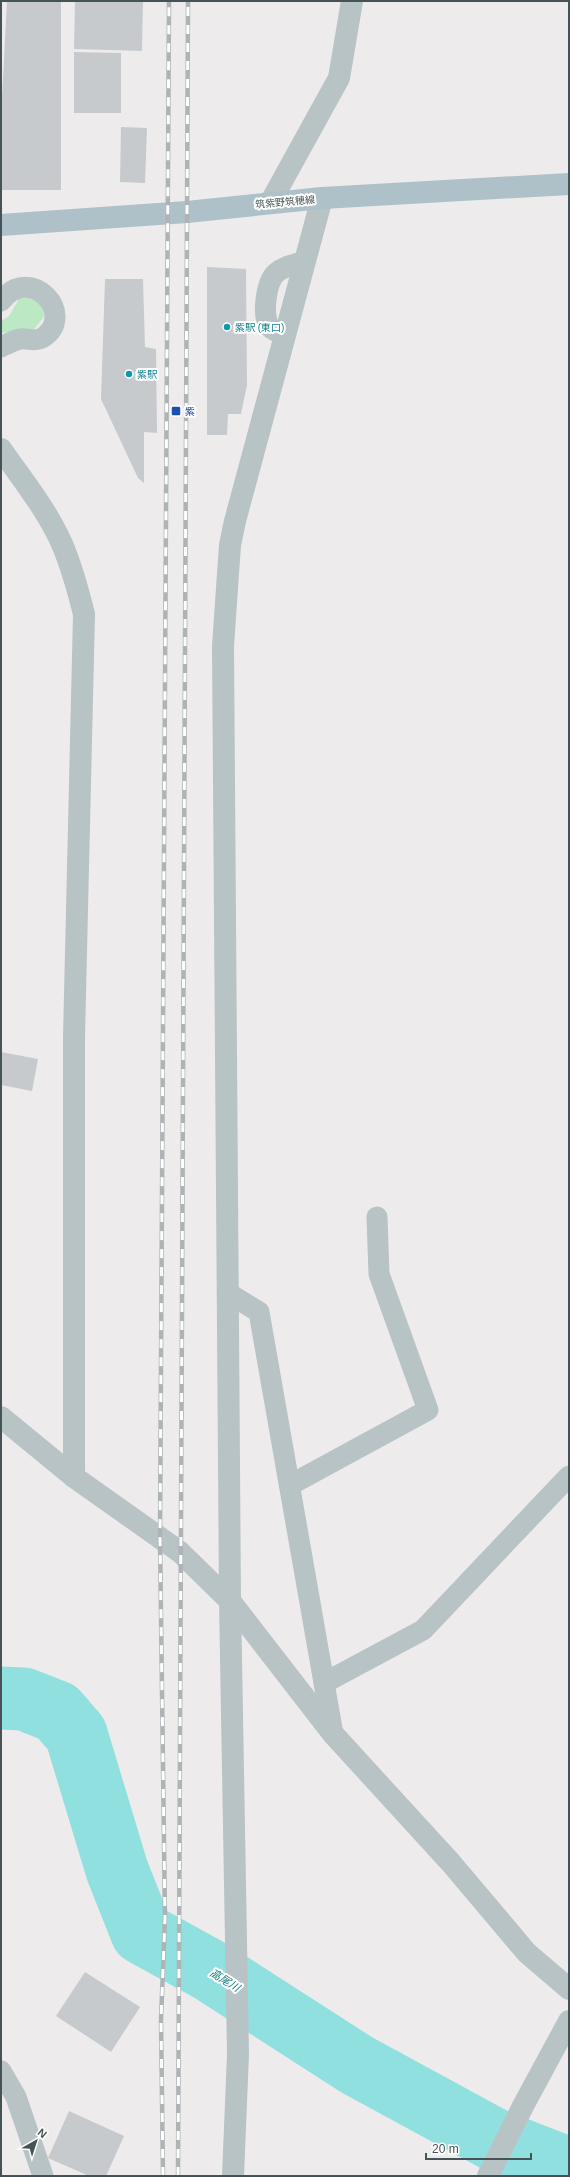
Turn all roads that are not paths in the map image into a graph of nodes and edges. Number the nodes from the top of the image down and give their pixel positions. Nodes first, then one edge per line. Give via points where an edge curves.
1 (352, 1) edge
2 (569, 184) edge
3 (322, 198) junction
4 (270, 203) junction
5 (1, 225) edge
6 (305, 261) junction
7 (1, 301) edge
8 (285, 334) junction
9 (1, 347) edge
10 (1, 449) edge
11 (377, 1217) dead end
12 (228, 1293) junction
13 (1, 1417) edge
14 (569, 1476) edge
15 (74, 1477) junction
16 (290, 1485) junction
17 (230, 1601) junction
18 (324, 1683) junction
19 (333, 1734) junction
20 (569, 1989) edge
21 (569, 2021) edge
22 (1, 2071) edge
23 (489, 2174) edge
24 (43, 2176) edge
25 (233, 2176) edge

1 - 4 street via 339,78
2 - 3 main road, 筑紫野筑穂線
3 - 4 main road, 筑紫野筑穂線
3 - 6 street
4 - 5 main road, 筑紫野筑穂線 via 187,212
6 - 8 street
6 - 8 lane via 290,265 275,274 267,291 266,320 273,330
7 - 9 lane via 16,288 28,287 42,292 53,304 55,322 50,332 41,339 15,340
8 - 12 street via 230,545 223,646
10 - 15 street via 33,494 61,543 84,614 74,1037
11 - 16 lane via 379,1274 428,1410
12 - 16 lane via 259,1312
12 - 17 street
13 - 15 street
14 - 18 lane via 423,1630
15 - 17 street via 180,1552
16 - 18 lane
17 - 19 street
17 - 25 street via 238,2054
18 - 19 lane
19 - 20 street via 451,1863 527,1953
21 - 23 street
22 - 24 lane via 16,2097

